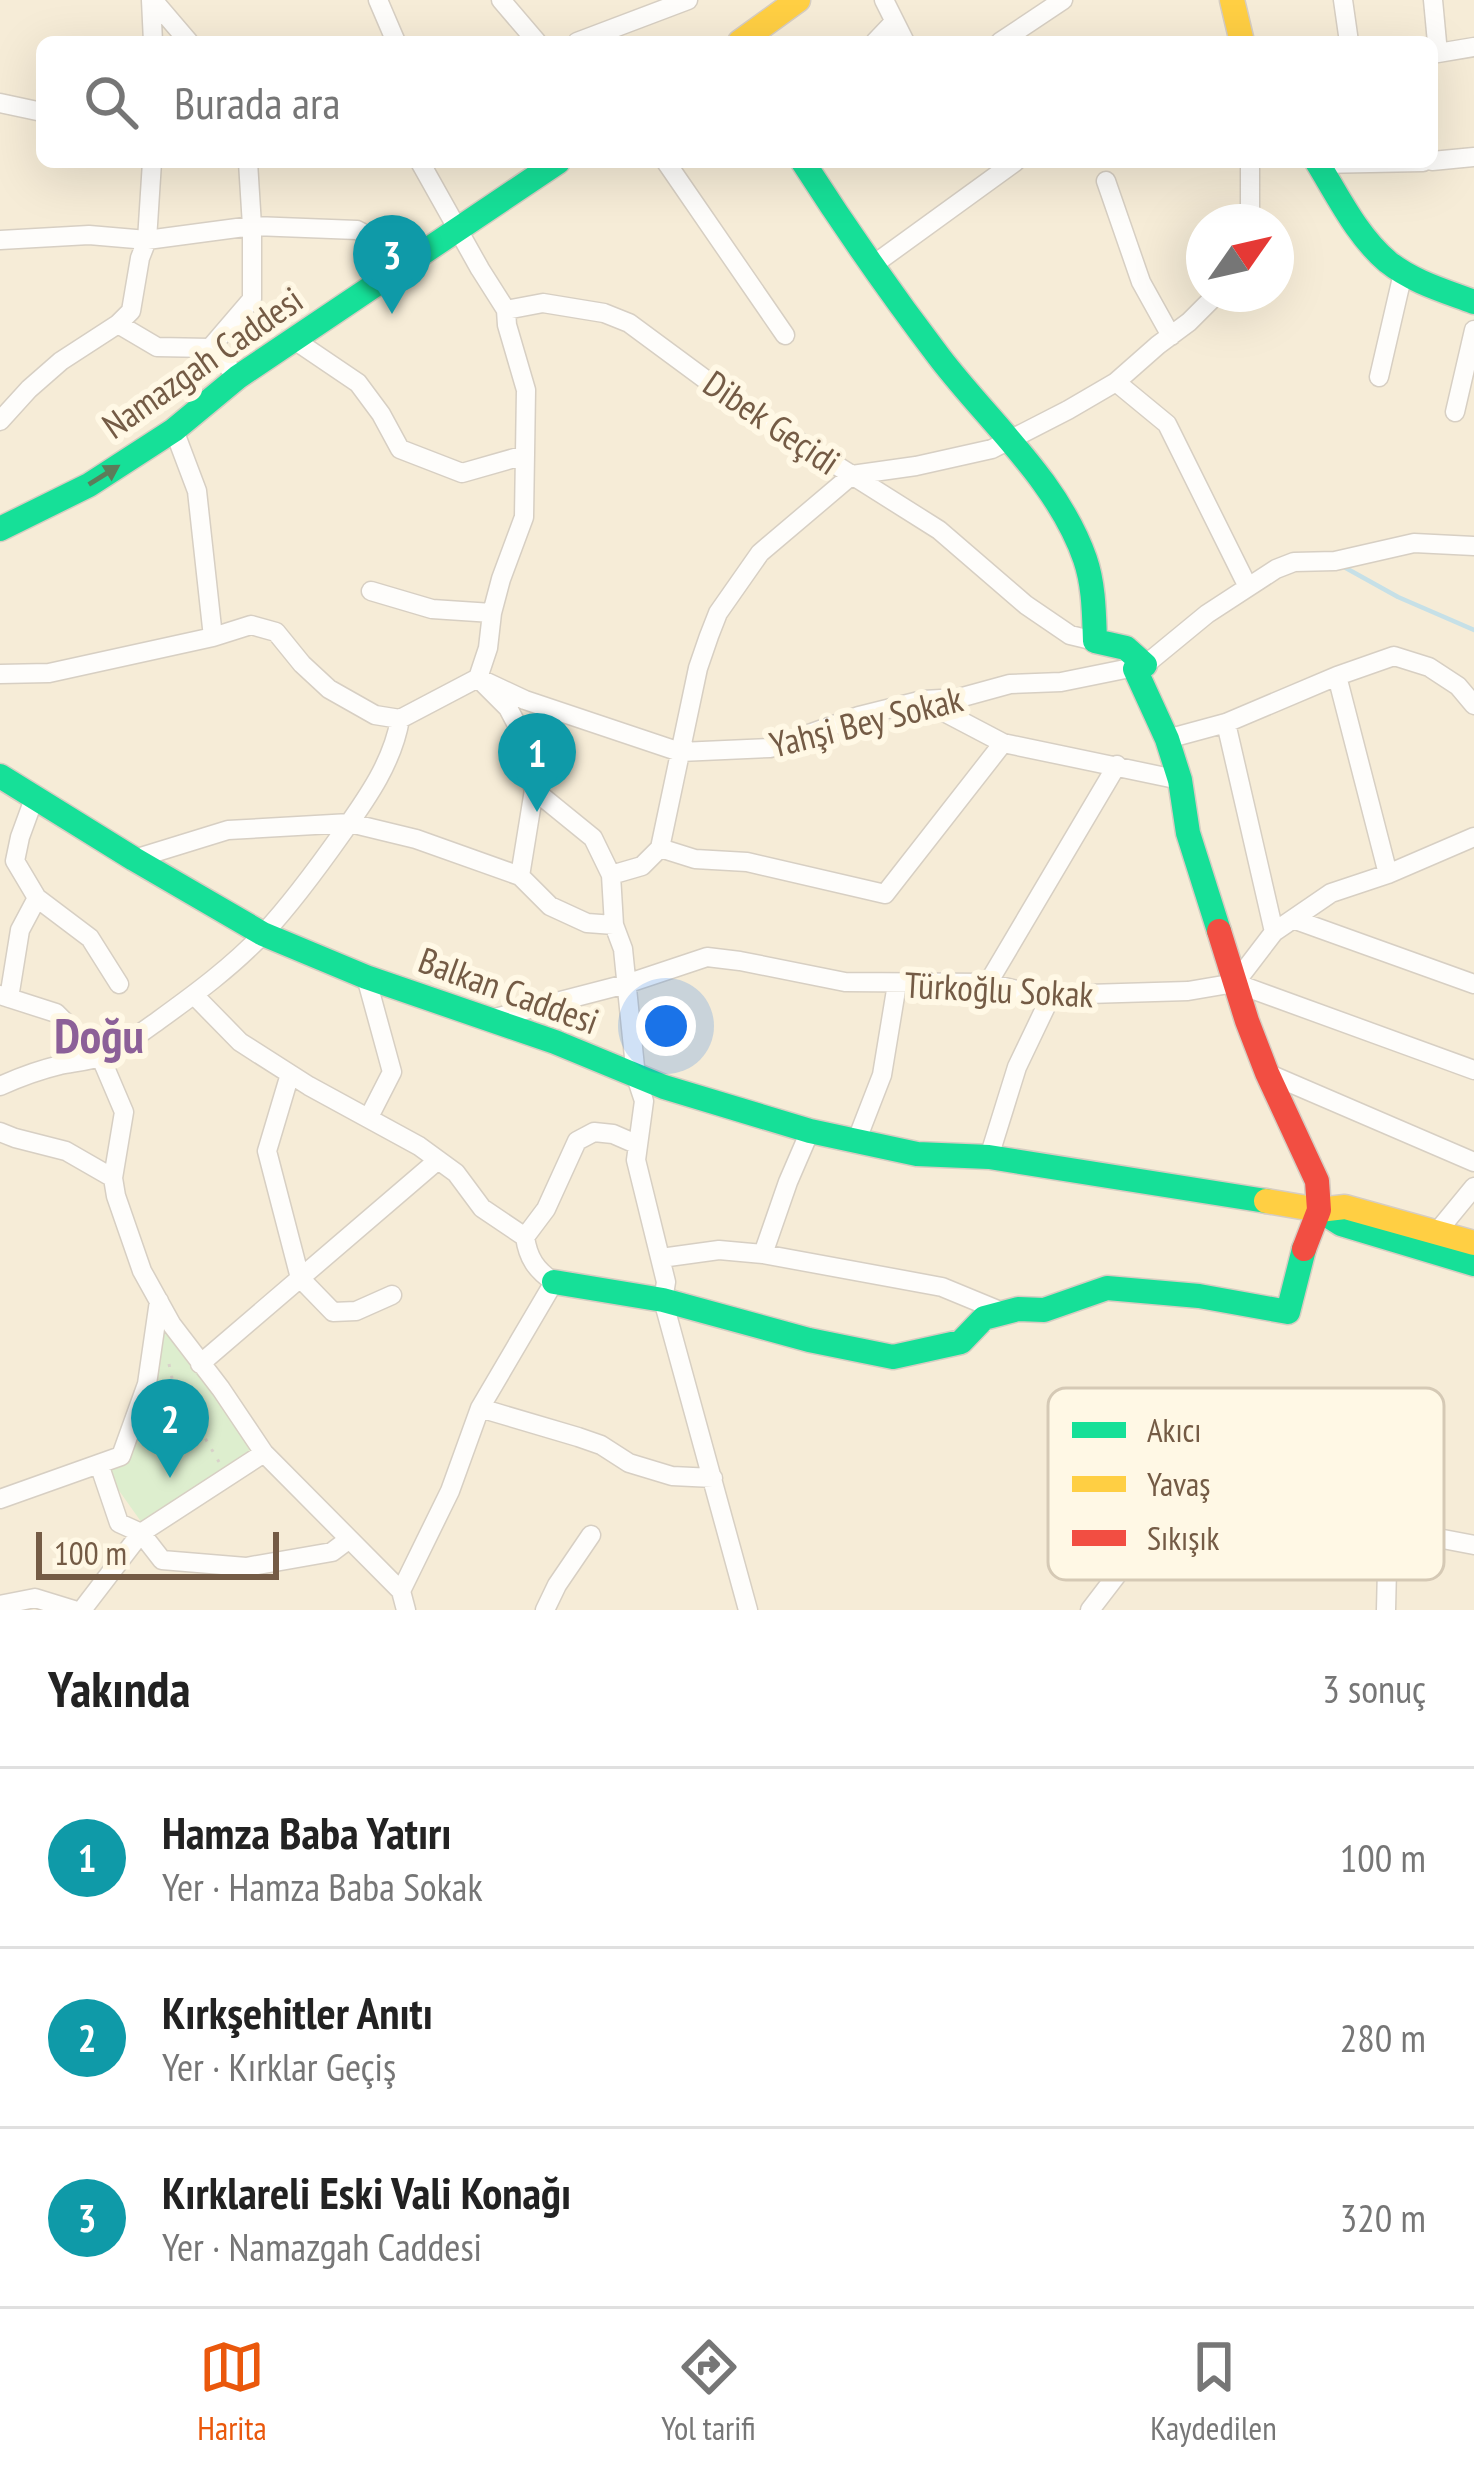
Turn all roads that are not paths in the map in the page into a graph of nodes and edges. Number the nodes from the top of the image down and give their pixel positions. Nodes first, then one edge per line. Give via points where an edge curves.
1 (152, 0) edge
2 (377, 0) edge
3 (501, 0) edge
4 (688, 0) edge
5 (884, 0) edge
6 (1063, 0) edge
7 (1232, 0) edge
8 (1343, 0) edge
9 (1433, 0) edge
10 (795, 1) edge
11 (894, 22) junction
12 (153, 36) edge
13 (184, 36) edge
14 (393, 36) edge
15 (532, 36) edge
16 (593, 36) edge
17 (748, 36) edge
18 (881, 36) edge
19 (902, 36) edge
20 (1009, 36) edge
21 (1241, 36) edge
22 (1348, 36) edge
23 (1434, 36) edge
24 (1474, 47) edge
25 (1438, 53) edge
26 (0, 103) edge
27 (36, 111) edge
28 (1474, 158) edge
29 (1438, 161) edge
30 (152, 168) edge
31 (248, 168) edge
32 (424, 168) edge
33 (549, 168) edge
34 (670, 168) edge
35 (807, 168) edge
36 (1007, 168) edge
37 (1250, 168) edge
38 (1321, 168) edge
39 (1106, 181) dead end
40 (1250, 204) edge
41 (252, 226) junction
42 (459, 230) junction
43 (147, 239) junction
44 (0, 240) edge
45 (415, 260) junction
46 (872, 265) junction
47 (1403, 273) junction
48 (1474, 302) edge
49 (506, 310) junction
50 (1197, 312) edge
51 (118, 324) junction
52 (1474, 330) edge
53 (785, 335) dead end
54 (1171, 336) junction
55 (292, 339) junction
56 (209, 348) junction
57 (238, 377) junction
58 (1379, 377) dead end
59 (1116, 382) junction
60 (1455, 412) dead end
61 (0, 421) edge
62 (174, 430) junction
63 (1010, 442) junction
64 (525, 455) junction
65 (852, 475) junction
66 (0, 529) edge
67 (1474, 546) edge
68 (1248, 587) junction
69 (371, 591) dead end
70 (492, 613) junction
71 (213, 637) junction
72 (1095, 641) junction
73 (1145, 665) junction
74 (0, 674) edge
75 (1337, 676) junction
76 (478, 678) junction
77 (923, 700) junction
78 (1474, 705) edge
79 (400, 718) junction
80 (1226, 723) junction
81 (1168, 739) junction
82 (1003, 743) junction
83 (680, 752) junction
84 (1117, 765) junction
85 (0, 776) edge
86 (1180, 780) junction
87 (534, 790) junction
88 (35, 796) junction
89 (350, 823) junction
90 (1474, 837) edge
91 (660, 848) junction
92 (134, 859) junction
93 (8, 864) edge
94 (1388, 874) junction
95 (611, 875) junction
96 (520, 876) junction
97 (37, 898) junction
98 (1293, 919) junction
99 (614, 925) junction
100 (1274, 932) junction
101 (263, 934) junction
102 (366, 977) junction
103 (1234, 982) junction
104 (897, 983) junction
105 (988, 983) junction
106 (119, 984) dead end
107 (626, 984) junction
108 (1474, 984) edge
109 (194, 995) junction
110 (5, 996) edge
111 (1050, 998) junction
112 (487, 1019) junction
113 (100, 1058) junction
114 (1474, 1070) edge
115 (1267, 1073) junction
116 (290, 1074) junction
117 (636, 1077) junction
118 (0, 1086) edge
119 (369, 1118) junction
120 (810, 1131) junction
121 (5, 1139) edge
122 (856, 1142) junction
123 (636, 1144) junction
124 (989, 1156) junction
125 (438, 1160) junction
126 (1474, 1162) edge
127 (113, 1178) junction
128 (1474, 1187) edge
129 (1318, 1210) junction
130 (1437, 1232) junction
131 (525, 1237) junction
132 (1474, 1243) edge
133 (763, 1254) junction
134 (661, 1258) junction
135 (1474, 1264) edge
136 (300, 1278) junction
137 (554, 1282) junction
138 (392, 1295) dead end
139 (663, 1300) junction
140 (159, 1301) junction
141 (1005, 1313) junction
142 (200, 1364) junction
143 (480, 1408) junction
144 (264, 1453) junction
145 (99, 1464) junction
146 (713, 1478) junction
147 (0, 1499) edge
148 (141, 1533) junction
149 (591, 1535) dead end
150 (1444, 1539) edge
151 (348, 1540) junction
152 (1474, 1545) edge
153 (1114, 1580) edge
154 (1387, 1580) edge
155 (403, 1601) edge
156 (0, 1605) edge
157 (78, 1610) edge
158 (545, 1610) edge
159 (748, 1610) edge
160 (1090, 1610) edge
161 (1386, 1610) edge

1 - 12 street
1 - 13 street
2 - 14 street
3 - 15 street
4 - 16 street
5 - 11 street
6 - 20 street
7 - 21 street
8 - 22 street
9 - 23 street
10 - 17 street
11 - 18 street
11 - 19 street
24 - 25 street
26 - 27 street
28 - 29 street
30 - 43 street
31 - 41 street
32 - 42 street
33 - 42 street, Namazgah Caddesi
34 - 53 street
35 - 46 street
36 - 46 street
37 - 40 street
38 - 47 street via 1372,246
39 - 54 street via 1141,282
41 - 43 street
41 - 45 street via 357,230
41 - 56 street via 252,299
42 - 45 street, Namazgah Caddesi
42 - 49 street
43 - 44 street
43 - 51 street via 130,310
45 - 55 street, Namazgah Caddesi
46 - 63 street
47 - 48 street
47 - 58 street
49 - 64 street via 526,390
49 - 65 street, Dibek Geçidi via 572,306 629,323
50 - 54 street
51 - 56 street via 157,347
51 - 61 street via 61,361
52 - 60 street
54 - 59 street
55 - 57 street, Namazgah Caddesi
55 - 64 street via 358,383 400,449 462,473
56 - 57 street
57 - 62 street, Namazgah Caddesi
59 - 63 street
59 - 68 street via 1167,424
66 -> 62 street, Namazgah Caddesi
62 - 71 street via 197,491
63 - 65 street
63 - 72 street via 1063,512 1084,556
64 - 70 street via 524,517
65 - 72 street, Dibek Geçidi via 939,530 1025,605 1070,635
65 - 83 street via 760,553 718,613
67 - 68 street via 1414,543 1294,562
68 - 73 street
69 - 70 street via 433,609
70 - 76 street
71 - 74 street via 49,673
71 - 79 street via 251,625 276,632 329,688 375,715
72 - 73 street via 1126,648
73 - 77 street, Yahşi Bey Sokak
73 - 81 street via 1135,670
75 - 78 street via 1394,656 1429,667
75 - 80 street
75 - 94 street
76 - 79 street
76 - 83 street, Yahşi Bey Sokak
76 - 87 street via 525,740
77 - 82 street
77 - 83 street, Yahşi Bey Sokak via 770,748
79 - 89 street via 380,777
80 - 81 street
80 - 100 street
81 - 86 street
82 - 84 street
82 - 91 street via 885,894
83 - 91 street
84 - 86 street
84 - 105 street
85 - 88 street, Balkan Caddesi
86 - 103 street
87 - 95 street via 593,838
87 - 96 street
88 - 92 street, Balkan Caddesi
88 - 93 street
89 - 92 street via 228,830
89 - 96 street
89 - 101 street
90 - 94 street
91 - 95 street via 642,866
92 - 101 street, Balkan Caddesi
93 - 97 street
94 - 98 street via 1331,892
95 - 99 street
96 - 99 street via 550,906
97 - 106 street via 90,938
97 - 110 street via 20,930
98 - 100 street
98 - 108 street
99 - 107 street
100 - 103 street
101 - 102 street, Balkan Caddesi
101 - 109 street
102 - 112 street, Balkan Caddesi
102 - 119 street via 392,1072
103 - 111 street, Türkoğlu Sokak
103 - 114 street
103 - 115 street
104 - 105 street, Türkoğlu Sokak
104 - 107 street, Türkoğlu Sokak via 845,982 707,957
104 - 122 street via 882,1075
105 - 111 street, Türkoğlu Sokak
107 - 112 street, Türkoğlu Sokak
107 - 117 street
109 - 113 street
109 - 116 street via 240,1042
110 - 113 street via 56,1013
111 - 124 street
112 - 117 street, Balkan Caddesi
113 - 118 street
113 - 127 street via 124,1112
115 - 126 street
115 - 129 street via 1317,1181
116 - 119 street
116 - 136 street via 268,1151
117 - 120 street, Balkan Caddesi
117 - 123 street via 644,1101
119 - 125 street
120 - 122 street, Balkan Caddesi
120 - 133 street
121 - 127 street via 67,1151
122 - 124 street, Balkan Caddesi
123 - 131 street via 594,1132 577,1141
123 - 134 street
124 - 129 street, Balkan Caddesi
125 - 131 street via 482,1208
125 - 136 street
127 - 140 street
128 - 130 street
129 - 130 street, Balkan Caddesi via 1346,1207
129 - 135 street, Balkan Caddesi
129 - 141 street via 1288,1312 1107,1288 1044,1310
130 - 132 street, Balkan Caddesi
131 - 137 street via 539,1272
133 - 134 street
133 - 141 street via 942,1287
134 - 139 street
136 - 138 street via 333,1312
136 - 142 street
137 - 139 street
137 - 143 street
139 - 141 street via 892,1357 961,1342 985,1318
139 - 146 street
140 - 142 street
140 - 145 street via 147,1384 121,1456
142 - 144 street
143 - 146 street via 672,1476
143 - 155 street
144 - 148 street
144 - 151 street
145 - 147 street
145 - 148 street via 119,1523
146 - 159 street
148 - 151 street via 162,1559 246,1567 332,1552
148 - 157 street
149 - 158 street
150 - 152 street
151 - 155 street
153 - 160 street
154 - 161 street
156 - 157 street via 34,1598

